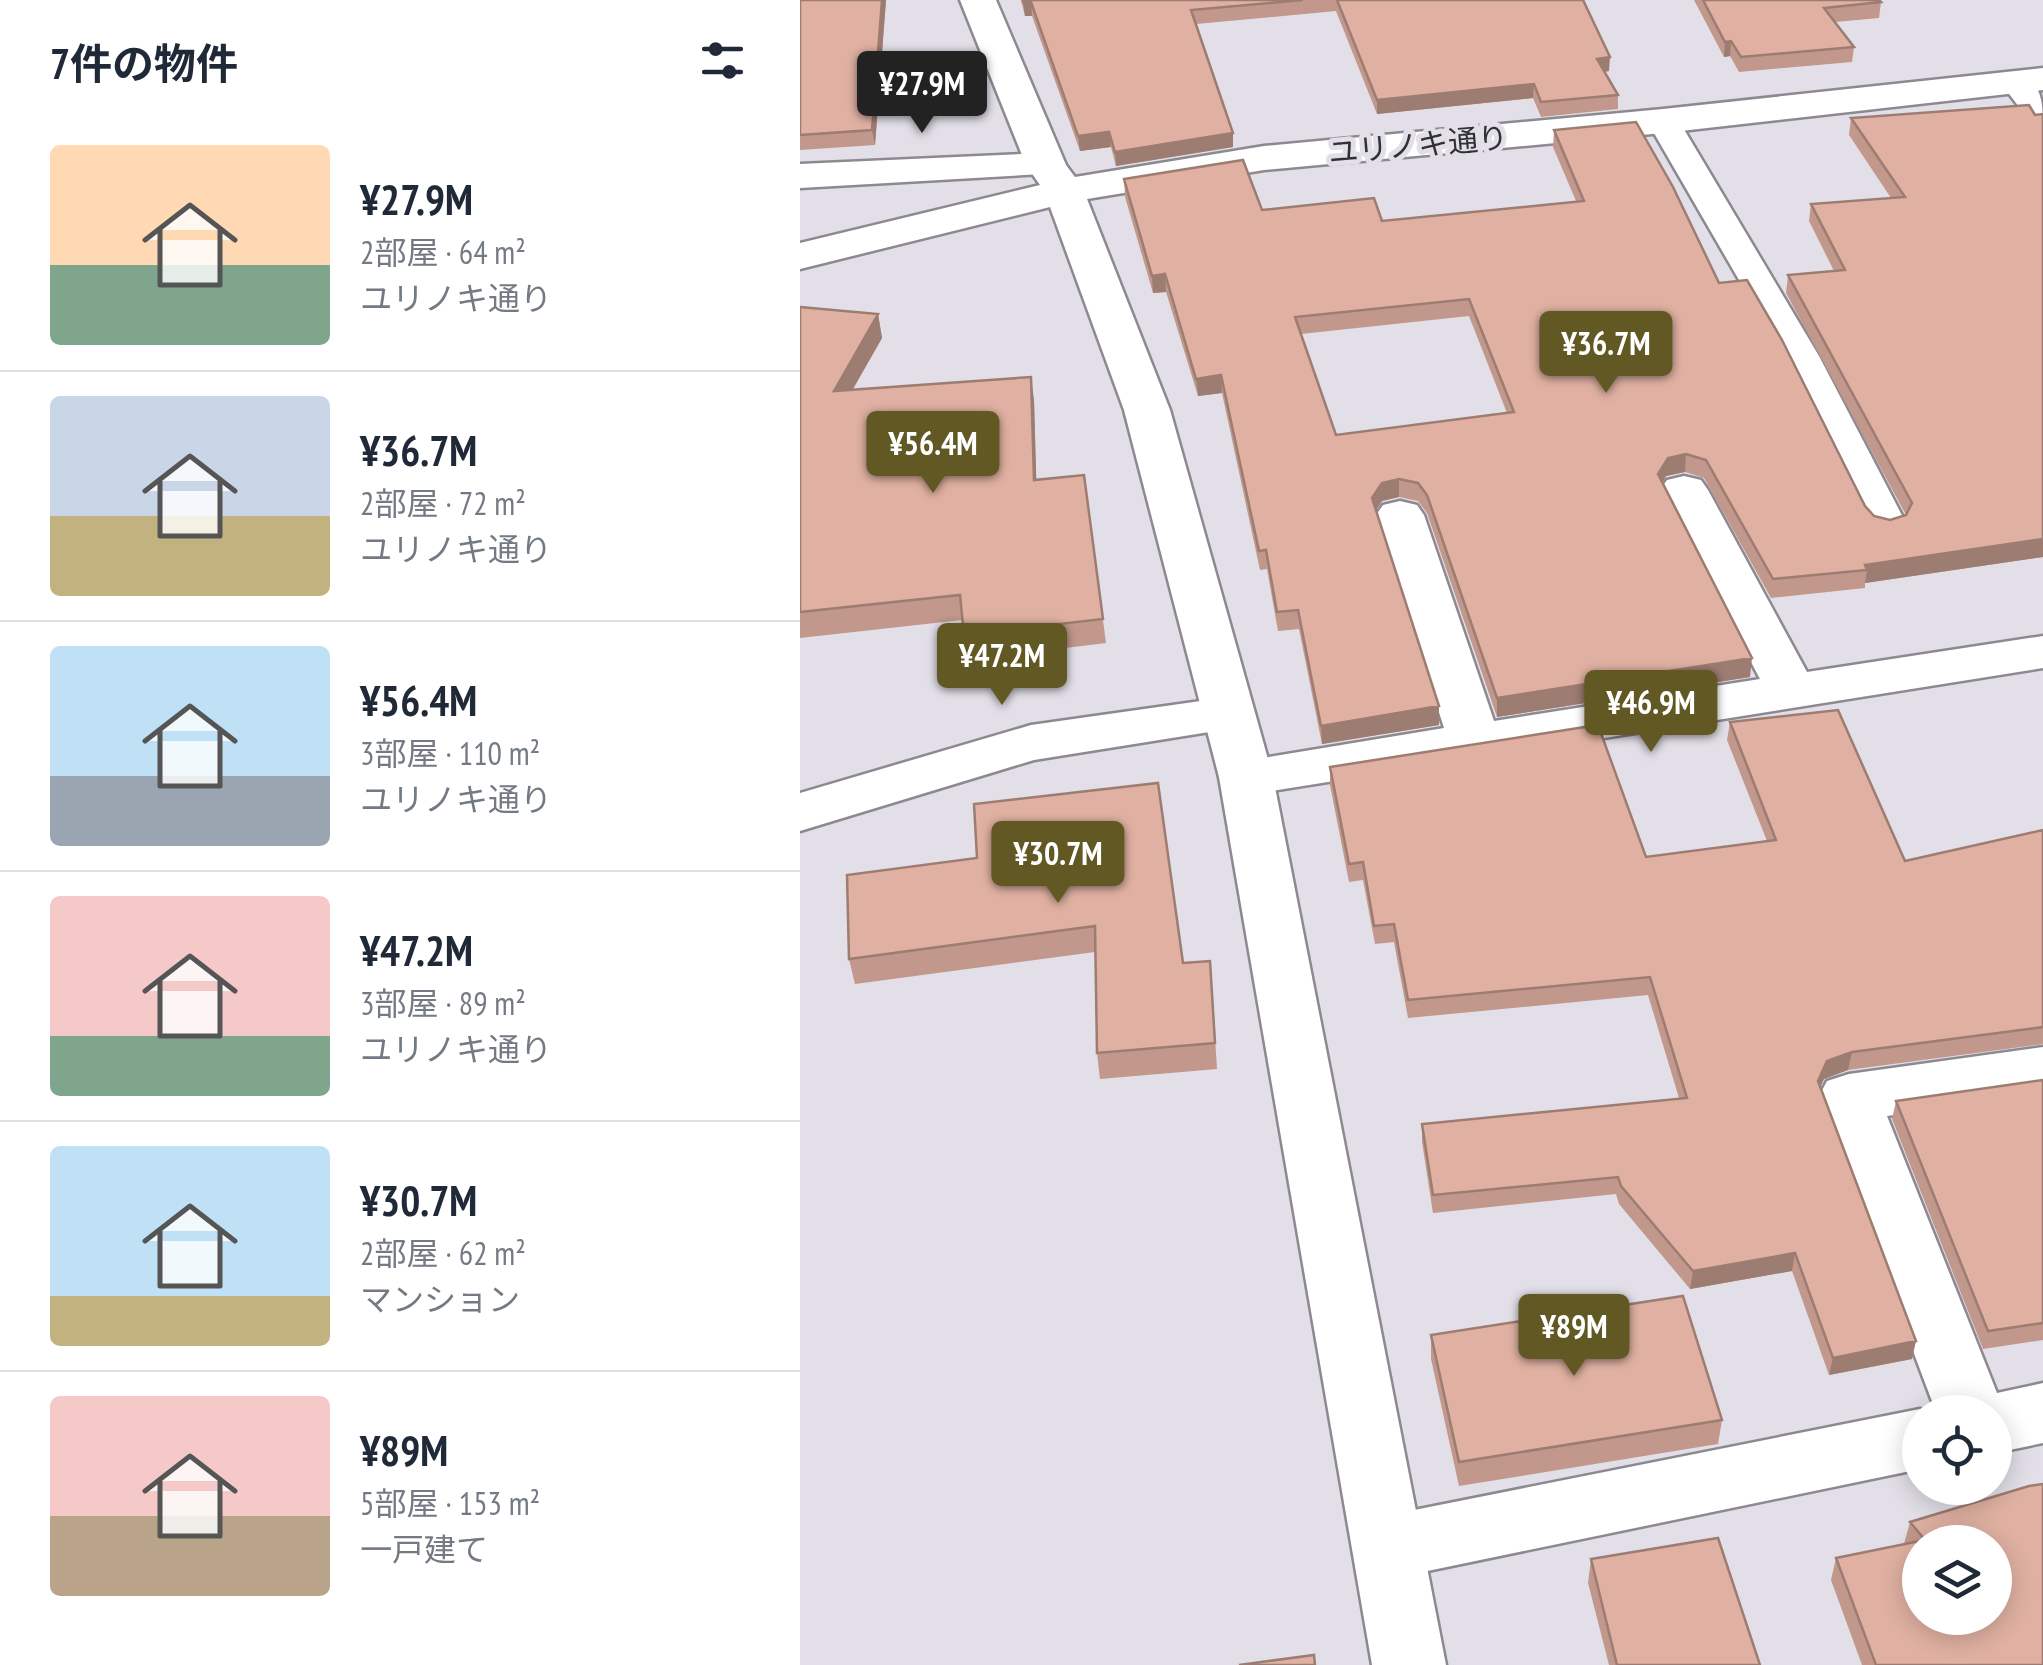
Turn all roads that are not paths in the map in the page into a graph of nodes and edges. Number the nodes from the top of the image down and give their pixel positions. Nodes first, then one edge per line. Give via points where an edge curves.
1 (978, 0) edge
2 (2029, 81) edge
3 (2043, 117) edge
4 (1663, 121) junction
5 (800, 176) edge
6 (1055, 178) junction
7 (800, 256) edge
8 (1684, 490) dead end
9 (1400, 515) dead end
10 (1886, 523) edge
11 (2043, 652) edge
12 (1792, 691) junction
13 (1229, 714) junction
14 (1474, 741) junction
15 (1246, 778) junction
16 (800, 812) edge
17 (2043, 1070) edge
18 (1963, 1395) edge
19 (2043, 1413) edge
20 (2012, 1419) edge
21 (1902, 1442) edge
22 (1388, 1547) junction
23 (1409, 1665) edge

1 - 6 street
2 - 3 lane
2 - 4 street, ユリノキ通り
4 - 6 street, ユリノキ通り
4 - 10 lane via 1802,356
5 - 6 street
6 - 7 street, ユリノキ通り
6 - 13 street via 1147,410
8 - 12 street
9 - 14 street
11 - 12 street
12 - 14 street
13 - 15 street
13 - 16 street via 1031,743
14 - 15 street
15 - 22 street
17 - 18 street via 1849,1098
19 - 20 street
21 - 22 street
22 - 23 street

